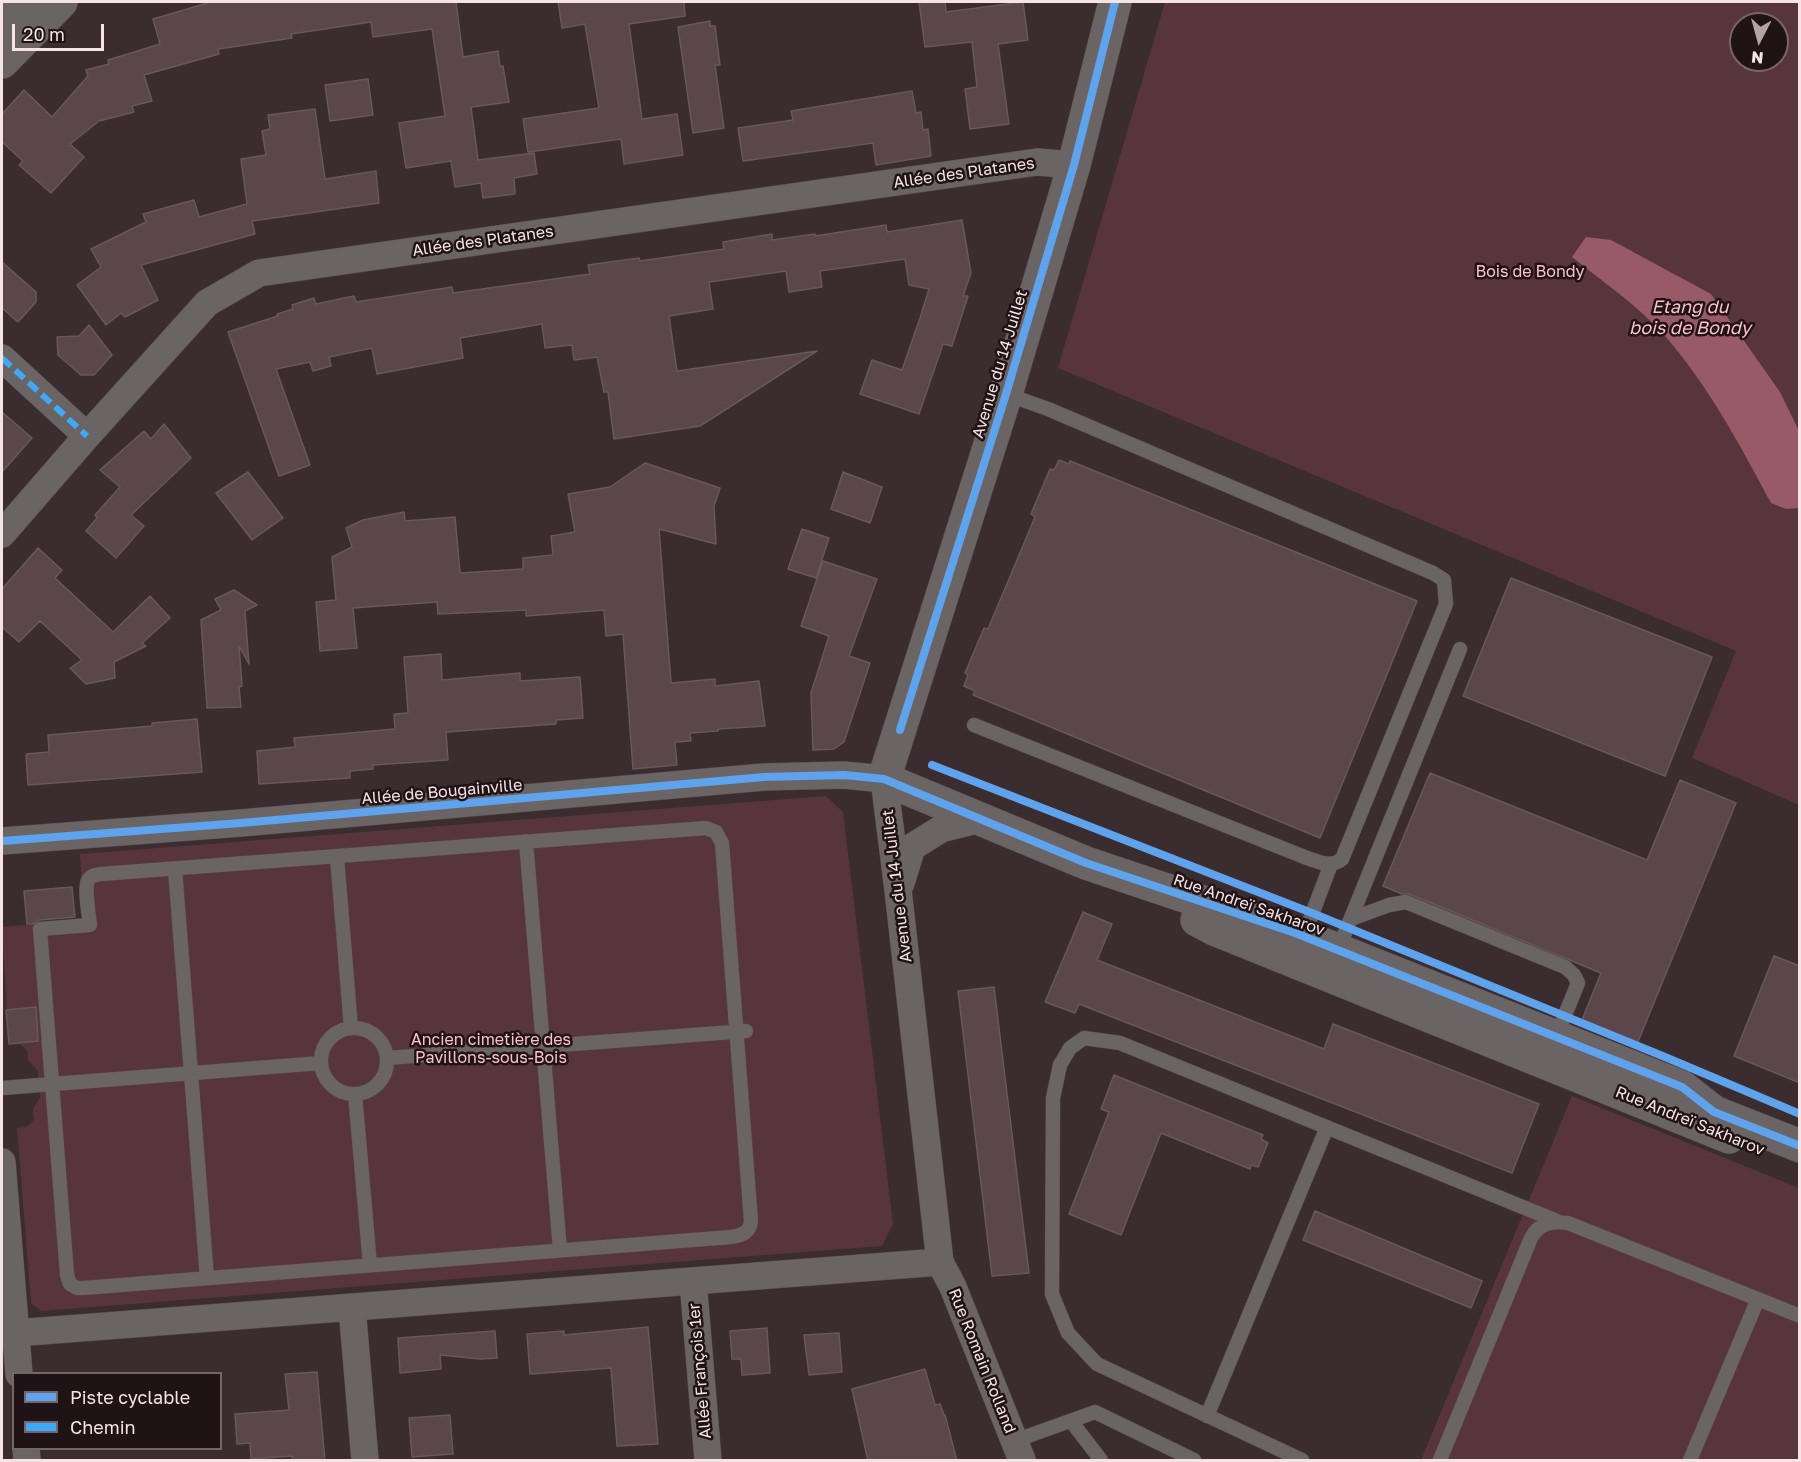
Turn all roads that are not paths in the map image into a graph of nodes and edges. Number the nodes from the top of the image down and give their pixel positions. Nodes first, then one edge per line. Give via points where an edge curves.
1 (24, 2) edge
2 (61, 2) edge
3 (1115, 2) edge
4 (2, 26) edge
5 (2, 62) edge
6 (1074, 165) junction
7 (2, 358) edge
8 (1006, 394) junction
9 (87, 436) junction
10 (2, 534) edge
11 (1460, 649) dead end
12 (974, 725) dead end
13 (884, 779) junction
14 (981, 819) junction
15 (2, 841) edge
16 (526, 841) junction
17 (337, 856) junction
18 (1331, 864) junction
19 (175, 868) junction
20 (898, 890) junction
21 (1351, 919) junction
22 (1299, 949) junction
23 (1338, 951) junction
24 (351, 1028) junction
25 (742, 1032) junction
26 (1556, 1037) junction
27 (543, 1046) junction
28 (387, 1058) junction
29 (321, 1063) junction
30 (191, 1073) junction
31 (51, 1084) junction
32 (2, 1088) edge
33 (356, 1094) junction
34 (1327, 1128) junction
35 (1800, 1146) edge
36 (2, 1162) edge
37 (1800, 1166) edge
38 (1557, 1221) junction
39 (560, 1250) junction
40 (940, 1262) junction
41 (370, 1265) junction
42 (207, 1278) junction
43 (693, 1281) junction
44 (1758, 1299) junction
45 (352, 1307) junction
46 (1800, 1316) edge
47 (9, 1334) edge
48 (18, 1372) edge
49 (1207, 1416) junction
50 (1071, 1421) junction
51 (1018, 1451) edge
52 (365, 1461) edge
53 (708, 1461) edge
54 (1101, 1461) edge
55 (1194, 1461) edge
56 (1302, 1461) edge
57 (1440, 1461) edge
58 (1690, 1461) edge

1 - 4 street
2 - 5 street
3 - 6 street, Avenue du 14 Juillet
6 - 8 street, Avenue du 14 Juillet
6 - 9 street, Allée des Platanes via 1037,162 259,273 207,303
7 - 9 street
8 - 13 street, Avenue du 14 Juillet
8 - 18 lane via 1444,580 1446,604 1342,859
9 - 10 street, Allée des Platanes
11 - 21 lane
12 - 18 lane via 1307,858
13 - 14 street, Rue Andreï Sakharov
13 - 15 street, Allée de Bougainville via 844,774 764,777
13 - 20 street, Avenue du 14 Juillet
14 - 20 street via 942,829 912,847
14 - 22 street, Rue Andreï Sakharov via 1086,862 1214,929
16 - 17 lane
16 - 25 lane via 706,828 716,832 722,843
16 - 27 lane
17 - 19 lane
17 - 24 lane
18 - 22 lane
19 - 30 lane
19 - 31 lane via 94,875 87,884 90,925 40,929
20 - 40 street, Avenue du 14 Juillet
21 - 23 lane
21 - 26 lane via 1406,902 1565,967 1578,983
22 - 23 street, Rue Andreï Sakharov
22 - 37 street, Rue Andreï Sakharov
23 - 26 street, Rue Andreï Sakharov
24 - 28 lane via 371,1032
24 - 29 lane via 332,1036
25 - 27 lane
25 - 39 lane via 751,1221 748,1230 731,1237
26 - 35 street, Rue Andreï Sakharov via 1682,1087 1714,1112
27 - 28 lane
27 - 39 lane
28 - 33 lane via 382,1078 366,1092
29 - 30 lane
29 - 33 lane via 328,1082 345,1093
30 - 31 lane
30 - 42 lane
31 - 32 lane
31 - 42 lane via 70,1284 83,1288
33 - 41 lane
34 - 38 lane
34 - 49 lane
34 - 49 lane via 1120,1043 1084,1038 1070,1048 1060,1065 1053,1098 1052,1294 1068,1333 1097,1364
36 - 47 street
38 - 44 lane
38 - 57 lane via 1536,1230 1531,1238
39 - 41 lane
40 - 43 street
40 - 51 street, Rue Romain Rolland
41 - 42 lane
43 - 45 street
43 - 53 street, Allée François 1er
44 - 46 lane
44 - 58 lane
45 - 47 street
45 - 52 street
47 - 48 street
49 - 56 lane
50 - 51 lane
50 - 54 lane
50 - 55 lane via 1095,1412

